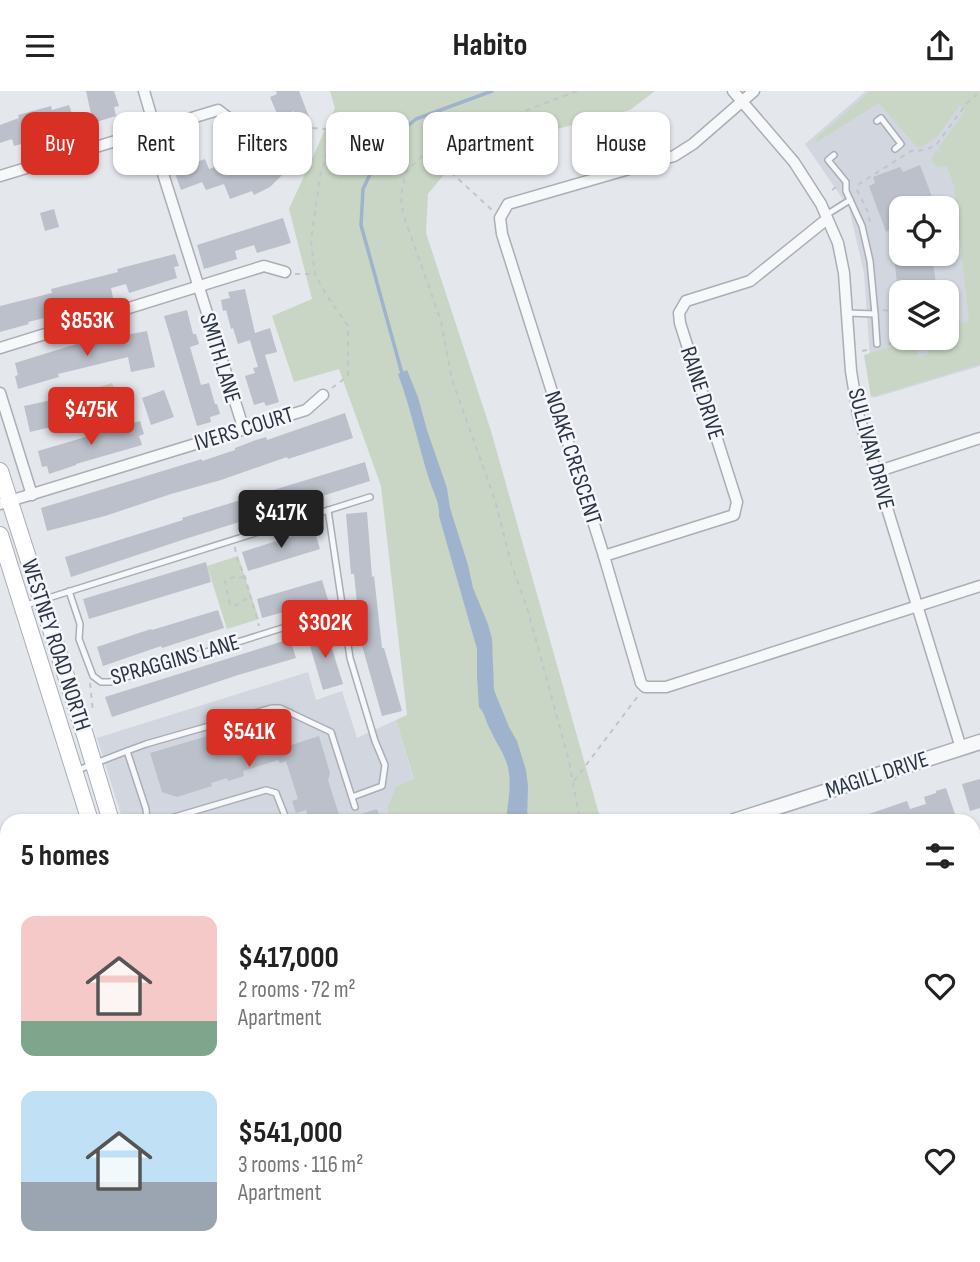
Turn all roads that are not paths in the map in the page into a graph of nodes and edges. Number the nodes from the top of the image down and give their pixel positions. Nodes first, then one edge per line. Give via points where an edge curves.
1 (144, 91) edge
2 (733, 91) edge
3 (754, 91) edge
4 (741, 100) junction
5 (150, 112) edge
6 (221, 112) edge
7 (199, 116) edge
8 (877, 121) dead end
9 (113, 142) edge
10 (895, 149) dead end
11 (834, 155) dead end
12 (163, 175) edge
13 (0, 176) edge
14 (850, 200) junction
15 (827, 217) junction
16 (285, 272) road end
17 (197, 286) junction
18 (847, 313) junction
19 (875, 314) junction
20 (877, 346) road end
21 (0, 348) edge
22 (0, 393) edge
23 (323, 395) road end
24 (244, 430) junction
25 (980, 438) edge
26 (0, 471) edge
27 (876, 472) junction
28 (32, 495) junction
29 (370, 497) dead end
30 (5, 503) edge
31 (328, 510) junction
32 (0, 535) edge
33 (604, 556) junction
34 (980, 586) edge
35 (69, 591) junction
36 (41, 600) junction
37 (918, 605) junction
38 (22, 606) junction
39 (343, 609) junction
40 (980, 742) edge
41 (961, 748) junction
42 (127, 751) junction
43 (94, 764) junction
44 (75, 771) junction
45 (352, 797) junction
46 (355, 807) dead end
47 (88, 814) edge
48 (109, 814) edge
49 (146, 814) edge
50 (185, 814) edge
51 (284, 814) edge
52 (757, 814) edge

1 - 5 street, SMITH LANE
2 - 4 street, SULLIVAN DRIVE
3 - 4 street
4 - 15 street, SULLIVAN DRIVE via 794,162
4 - 33 street, NOAKE CRESCENT via 674,156 508,204 500,218
6 - 7 street
8 - 10 lane via 881,118 901,144
9 - 13 street
11 - 14 lane via 828,160 848,181
12 - 17 street, SMITH LANE
14 - 15 lane
14 - 19 lane via 870,261
15 - 18 street, SULLIVAN DRIVE via 838,243
15 - 33 street, RAINE DRIVE via 750,281 686,301 679,313 737,502 734,515
16 - 17 street via 264,266
17 - 21 street
17 - 24 street, SMITH LANE
18 - 19 lane
18 - 27 street, SULLIVAN DRIVE via 858,414
19 - 20 lane
22 - 28 street
23 - 24 street, IVERS COURT via 306,410
24 - 28 street, IVERS COURT
25 - 27 street
26 - 30 main road, WESTNEY ROAD NORTH
27 - 37 street, SULLIVAN DRIVE
28 - 30 street, IVERS COURT
29 - 31 lane
30 - 36 main road, WESTNEY ROAD NORTH
31 - 35 lane
31 - 39 lane
32 - 38 main road, WESTNEY ROAD NORTH
33 - 37 street, NOAKE CRESCENT via 645,687 666,687
34 - 37 street
35 - 36 lane
35 - 39 lane, SPRAGGINS LANE via 80,624 79,639 93,676 101,682
36 - 38 lane
36 - 43 main road, WESTNEY ROAD NORTH
37 - 41 street, SULLIVAN DRIVE
38 - 44 main road, WESTNEY ROAD NORTH
39 - 45 lane via 350,658 385,765 383,786
40 - 41 street, MAGILL DRIVE
41 - 52 street, MAGILL DRIVE
42 - 43 lane
42 - 45 lane via 279,708 331,732
42 - 49 lane
43 - 44 lane
43 - 48 main road, WESTNEY ROAD NORTH
44 - 47 main road, WESTNEY ROAD NORTH
45 - 46 lane
50 - 51 lane via 266,790 276,793

